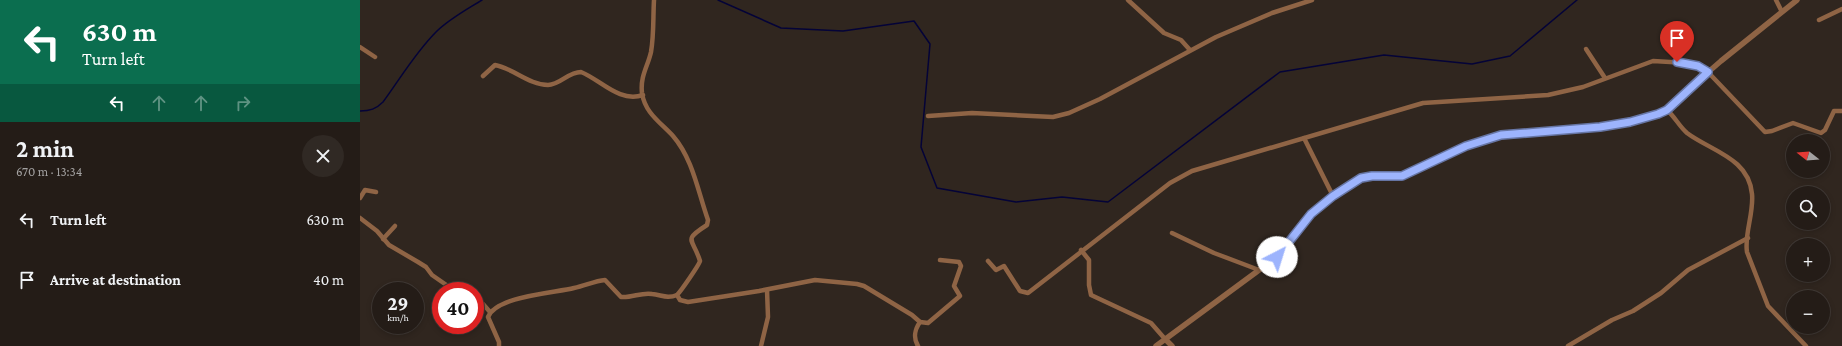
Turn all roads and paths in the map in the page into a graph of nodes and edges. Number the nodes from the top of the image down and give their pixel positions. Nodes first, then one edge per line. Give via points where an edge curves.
1 (654, 0) edge
2 (1128, 0) edge
3 (1312, 0) edge
4 (1776, 0) edge
5 (1797, 0) edge
6 (1842, 9) edge
7 (1782, 12) junction
8 (1819, 20) dead end
9 (360, 47) edge
10 (1586, 49) dead end
11 (1190, 50) junction
12 (375, 57) dead end
13 (1708, 72) junction
14 (483, 76) dead end
15 (1605, 78) junction
16 (643, 95) junction
17 (1667, 110) junction
18 (1842, 111) edge
19 (928, 116) dead end
20 (1304, 138) junction
21 (376, 192) dead end
22 (1333, 196) junction
23 (360, 198) edge
24 (360, 218) edge
25 (395, 226) dead end
26 (1172, 233) dead end
27 (1748, 238) junction
28 (383, 239) junction
29 (1081, 250) junction
30 (940, 260) dead end
31 (988, 261) dead end
32 (1259, 270) junction
33 (442, 282) edge
34 (767, 290) junction
35 (677, 295) junction
36 (484, 305) edge
37 (490, 312) junction
38 (920, 322) junction
39 (1165, 339) junction
40 (499, 346) edge
41 (761, 346) edge
42 (918, 346) edge
43 (1156, 346) edge
44 (1172, 346) edge
45 (1568, 346) edge
46 (1806, 346) edge

1 - 16 street via 651,50 644,69
2 - 11 street via 1164,33 1181,40
3 - 11 street via 1260,18
4 - 7 street
5 - 7 street
6 - 8 street
7 - 13 street
9 - 12 street
10 - 15 street
11 - 19 street via 1069,113 1053,117 972,113
13 - 15 street via 1687,63 1653,61
13 - 17 street
13 - 18 street via 1765,132 1772,132 1793,123 1821,133 1826,130 1834,111
14 - 16 street via 492,67 498,66 547,85 555,84 574,72 582,72 625,96 635,98
15 - 20 street via 1583,87 1548,95 1423,103
16 - 35 street via 652,116 674,137 683,153 697,184 708,220 707,225 692,236 699,266 688,277
17 - 22 street via 1612,125 1490,138 1466,146 1402,176 1366,177
17 - 27 street via 1680,127 1728,156 1743,170 1752,191 1753,208
20 - 22 street
20 - 29 street via 1182,175
21 - 23 street via 365,190
22 - 32 street via 1306,219 1277,257
24 - 28 street
25 - 28 street
26 - 32 street
27 - 45 street via 1688,270 1661,293 1633,311 1612,320
27 - 46 street via 1748,252 1768,306
28 - 33 street via 426,267
29 - 31 street via 1028,293 1020,291 1004,266 996,270
29 - 39 street via 1089,260 1088,285 1091,295 1151,323
30 - 38 street via 959,262 962,266 954,286 960,296 928,323
32 - 39 street
34 - 35 street via 684,302
34 - 38 street via 815,280 857,284 876,292
34 - 41 street via 768,317
35 - 37 street via 670,298 652,294 621,297 608,281 600,280 518,299
36 - 37 street
37 - 40 street via 488,319
38 - 42 street via 915,336
39 - 43 street
39 - 44 street

